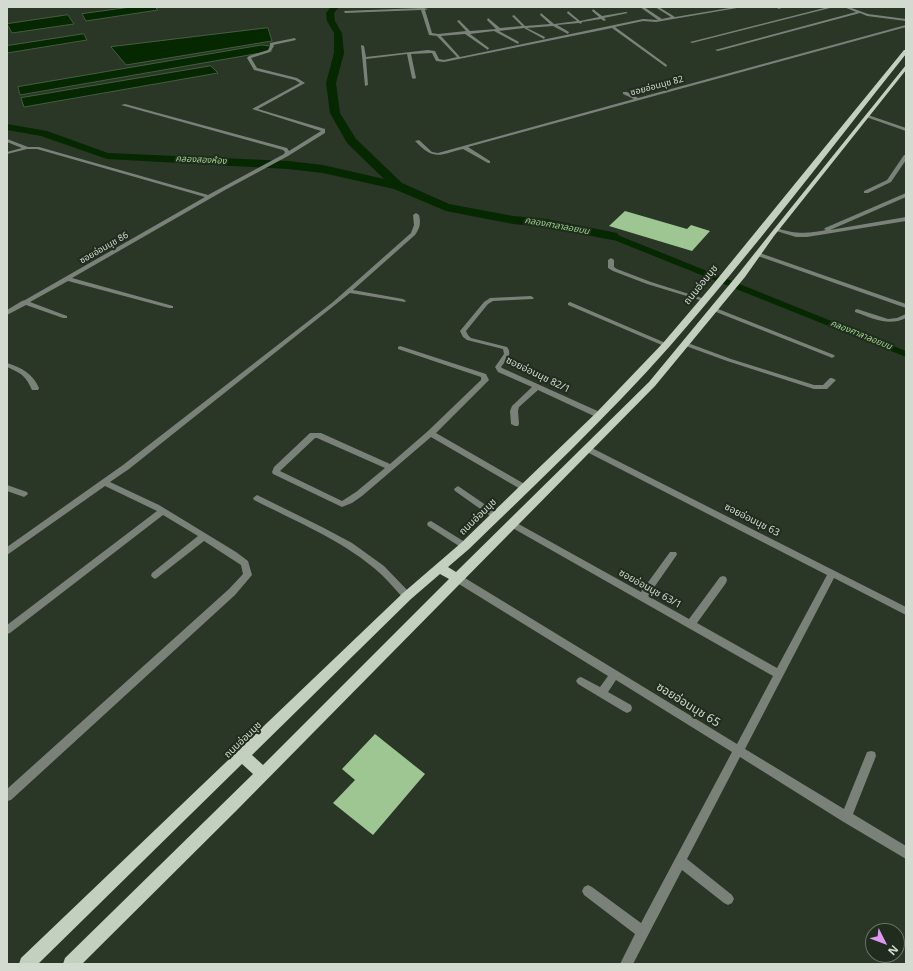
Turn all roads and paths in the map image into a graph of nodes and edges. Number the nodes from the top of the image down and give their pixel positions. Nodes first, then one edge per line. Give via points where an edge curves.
1 (476, 7) edge
2 (497, 7) edge
3 (642, 7) edge
4 (657, 7) edge
5 (664, 7) edge
6 (740, 7) edge
7 (832, 7) edge
8 (846, 7) edge
9 (422, 8) edge
10 (427, 8) edge
11 (593, 10) dead end
12 (622, 10) dead end
13 (344, 12) dead end
14 (568, 12) dead end
15 (861, 12) junction
16 (626, 13) junction
17 (541, 14) dead end
18 (514, 16) dead end
19 (680, 17) junction
20 (601, 18) junction
21 (674, 18) junction
22 (488, 19) dead end
23 (636, 20) dead end
24 (661, 20) junction
25 (906, 20) edge
26 (459, 22) dead end
27 (578, 22) junction
28 (552, 24) junction
29 (612, 25) junction
30 (906, 26) edge
31 (525, 27) junction
32 (590, 28) dead end
33 (497, 30) junction
34 (468, 33) junction
35 (568, 33) dead end
36 (433, 34) junction
37 (438, 36) junction
38 (544, 38) dead end
39 (295, 39) dead end
40 (692, 42) dead end
41 (518, 43) dead end
42 (362, 46) dead end
43 (488, 49) dead end
44 (717, 50) dead end
45 (906, 51) edge
46 (409, 53) junction
47 (458, 56) dead end
48 (364, 58) junction
49 (666, 66) dead end
50 (906, 67) edge
51 (414, 78) dead end
52 (366, 85) dead end
53 (625, 93) dead end
54 (637, 99) junction
55 (866, 102) junction
56 (877, 104) junction
57 (123, 105) dead end
58 (868, 116) junction
59 (906, 130) edge
60 (7, 140) edge
61 (417, 141) dead end
62 (464, 147) junction
63 (27, 148) junction
64 (7, 153) edge
65 (286, 155) junction
66 (906, 156) edge
67 (488, 162) dead end
68 (866, 192) dead end
69 (906, 195) edge
70 (209, 197) junction
71 (416, 215) dead end
72 (906, 219) edge
73 (776, 230) junction
74 (815, 234) junction
75 (757, 254) junction
76 (611, 260) dead end
77 (69, 279) junction
78 (349, 291) junction
79 (531, 298) dead end
80 (705, 300) junction
81 (403, 301) dead end
82 (24, 302) junction
83 (570, 304) dead end
84 (171, 306) dead end
85 (906, 306) edge
86 (713, 309) junction
87 (857, 310) dead end
88 (7, 313) edge
89 (906, 316) edge
90 (65, 317) dead end
91 (666, 344) junction
92 (685, 344) junction
93 (400, 348) dead end
94 (832, 356) dead end
95 (7, 366) edge
96 (832, 380) dead end
97 (537, 387) junction
98 (35, 388) dead end
99 (600, 415) junction
100 (516, 424) dead end
101 (431, 433) junction
102 (588, 449) junction
103 (390, 467) junction
104 (105, 483) junction
105 (7, 488) edge
106 (525, 488) junction
107 (458, 489) dead end
108 (24, 494) dead end
109 (257, 498) dead end
110 (163, 511) junction
111 (496, 516) junction
112 (432, 524) dead end
113 (512, 524) junction
114 (204, 536) junction
115 (465, 546) junction
116 (7, 552) edge
117 (673, 554) dead end
118 (440, 568) junction
119 (832, 573) junction
120 (155, 575) dead end
121 (457, 578) junction
122 (723, 580) dead end
123 (407, 596) junction
124 (643, 597) junction
125 (906, 612) edge
126 (691, 624) junction
127 (7, 630) edge
128 (778, 674) junction
129 (614, 675) junction
130 (581, 681) dead end
131 (602, 693) junction
132 (627, 708) dead end
133 (738, 751) junction
134 (243, 756) junction
135 (871, 756) dead end
136 (263, 774) junction
137 (7, 796) edge
138 (846, 817) junction
139 (906, 853) edge
140 (680, 861) junction
141 (588, 891) dead end
142 (728, 899) dead end
143 (643, 932) junction
144 (28, 964) edge
145 (71, 964) edge
146 (626, 964) edge

1 - 2 street
3 - 24 street
4 - 21 street
5 - 19 street
6 - 19 street
7 - 40 street
8 - 15 street
9 - 10 street
9 - 13 street
9 - 36 street via 430,34
10 - 36 street via 435,33
11 - 20 street
12 - 16 street
14 - 27 street
15 - 25 street
15 - 44 street
16 - 20 street
16 - 23 street
17 - 28 street
18 - 31 street
19 - 21 street
20 - 27 street
20 - 29 street
21 - 24 street
22 - 33 street
24 - 29 street
26 - 34 street
27 - 28 street
27 - 32 street
28 - 31 street
28 - 35 street
29 - 46 street via 444,61 437,60 432,51
29 - 49 street
30 - 54 street, ซอยอ่อนนุช 82
31 - 33 street
31 - 38 street
33 - 34 street
33 - 41 street
34 - 37 street
34 - 43 street
36 - 37 street
37 - 47 street
39 - 65 street, ซอยอ่อนนุช 86 via 271,44 269,51 249,58 255,69 296,79 302,83 254,109 323,130
42 - 48 street
45 - 55 main road, ถนนอ่อนนุช
46 - 48 street
46 - 51 street
48 - 52 street
50 - 56 main road
53 - 54 street
54 - 62 street, ซอยอ่อนนุช 82
55 - 56 main road
55 - 80 main road, ถนนอ่อนนุช
56 - 58 main road
57 - 65 street via 285,149 288,150
58 - 59 street
58 - 73 main road
60 - 63 street
61 - 62 street, ซอยอ่อนนุช 82 via 433,154
62 - 67 street
63 - 64 street
63 - 70 street via 37,148
65 - 70 street, ซอยอ่อนนุช 86
66 - 68 street via 889,181
69 - 74 street
70 - 77 street, ซอยอ่อนนุช 86
71 - 78 street via 418,223 413,234
72 - 74 street
73 - 74 street via 796,235
73 - 75 main road
75 - 85 street
75 - 86 main road
76 - 80 street via 611,268 615,270
77 - 82 street, ซอยอ่อนนุช 86
77 - 84 street
78 - 81 street
78 - 104 street
79 - 97 street, ซอยอ่อนนุช 82/1 via 492,299 463,331 469,339 505,348 507,354 498,367 500,370
80 - 91 main road, ถนนอ่อนนุช
82 - 88 street, ซอยอ่อนนุช 86
82 - 90 street
83 - 91 street
86 - 92 main road
86 - 94 street
87 - 89 street via 887,322 898,321
91 - 99 main road, ถนนอ่อนนุช
92 - 96 street via 814,387 825,387
92 - 102 main road via 652,384
93 - 101 street via 484,376 484,380
95 - 98 street via 28,375
97 - 99 street, ซอยอ่อนนุช 82/1
97 - 100 street via 516,406
99 - 106 main road, ถนนอ่อนนุช
101 - 103 street
101 - 106 street
102 - 113 main road
102 - 119 street, ซอยอ่อนนุช 63
103 - 103 street via 313,435 276,472 342,504 348,503
104 - 110 street
104 - 116 street
105 - 108 street
106 - 111 main road, ถนนอ่อนนุช
107 - 111 street
109 - 123 street via 367,558 389,576
110 - 114 street
110 - 127 street
111 - 115 main road, ถนนอ่อนนุช
112 - 115 street
113 - 121 main road
113 - 124 street, ซอยอ่อนนุช 63/1
114 - 120 street
114 - 137 street via 244,563 248,575
115 - 118 main road, ถนนอ่อนนุช
117 - 124 street
118 - 121 main road
118 - 123 main road, ถนนอ่อนนุช
119 - 125 street, ซอยอ่อนนุช 63
119 - 128 street
121 - 129 street, ซอยอ่อนนุช 65
121 - 136 main road
122 - 126 street
123 - 134 main road, ถนนอ่อนนุช
124 - 126 street, ซอยอ่อนนุช 63/1
126 - 128 street, ซอยอ่อนนุช 63/1
128 - 133 street
129 - 131 street
129 - 133 street, ซอยอ่อนนุช 65
130 - 131 street
131 - 132 street
133 - 138 street, ซอยอ่อนนุช 65
133 - 140 street
134 - 136 main road
134 - 144 main road, ถนนอ่อนนุช
135 - 138 street
136 - 145 main road
138 - 139 street, ซอยอ่อนนุช 65
140 - 142 street
140 - 143 street
141 - 143 street
143 - 146 street

